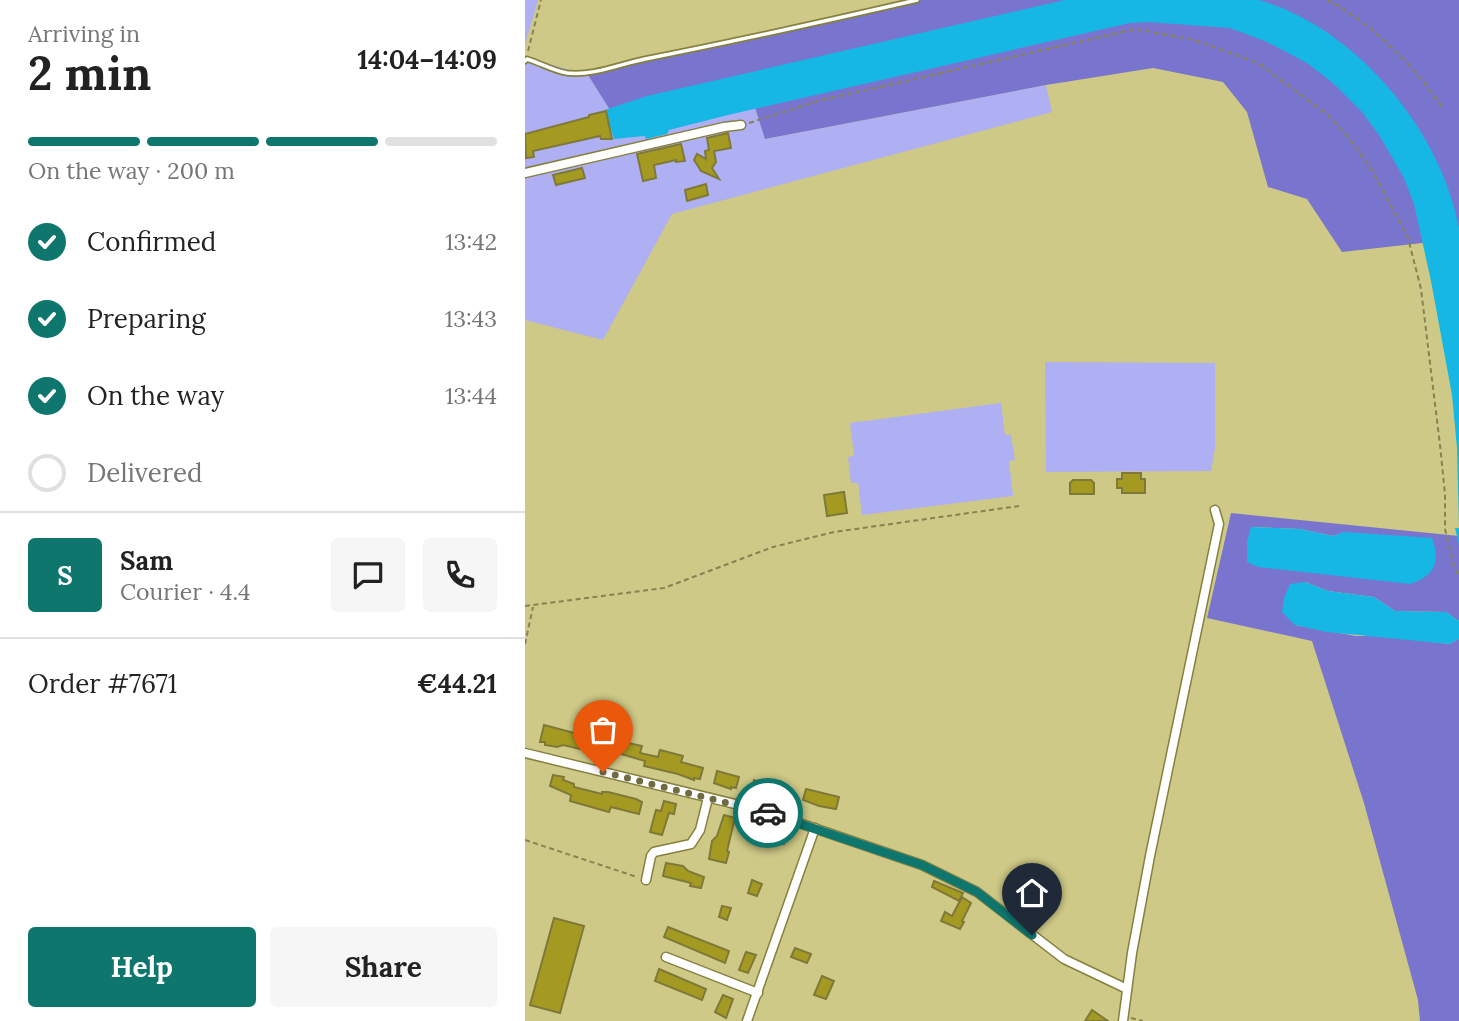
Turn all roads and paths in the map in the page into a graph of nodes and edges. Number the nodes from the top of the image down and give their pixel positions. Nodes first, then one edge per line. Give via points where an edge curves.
1 (541, 0) edge
2 (917, 0) edge
3 (1327, 0) edge
4 (526, 60) edge
5 (1443, 109) dead end
6 (741, 125) joint
7 (525, 173) edge
8 (1019, 506) dead end
9 (1215, 510) dead end
10 (1459, 576) edge
11 (525, 606) edge
12 (533, 606) junction
13 (525, 644) edge
14 (525, 753) edge
15 (708, 798) junction
16 (815, 828) junction
17 (525, 840) edge
18 (646, 880) joint
19 (666, 957) dead end
20 (1127, 989) junction
21 (758, 993) junction
22 (1124, 1018) edge
23 (747, 1021) edge
24 (1143, 1021) edge

1 - 4 path
2 - 4 lane via 585,73 565,73
3 - 5 path via 1387,45
6 - 7 street
6 - 10 path via 818,102 1136,29 1194,40 1258,63 1328,115 1341,130 1372,170 1408,238 1421,289 1445,529
8 - 12 path via 834,532 773,547 664,588
9 - 20 street via 1219,524
11 - 12 path
12 - 13 path
14 - 15 street
15 - 16 street
15 - 18 street via 696,838 685,847 654,852
16 - 20 street via 922,865 977,892 1064,959
16 - 21 street
17 - 18 path
19 - 21 street
20 - 22 street
21 - 23 street
22 - 24 path

